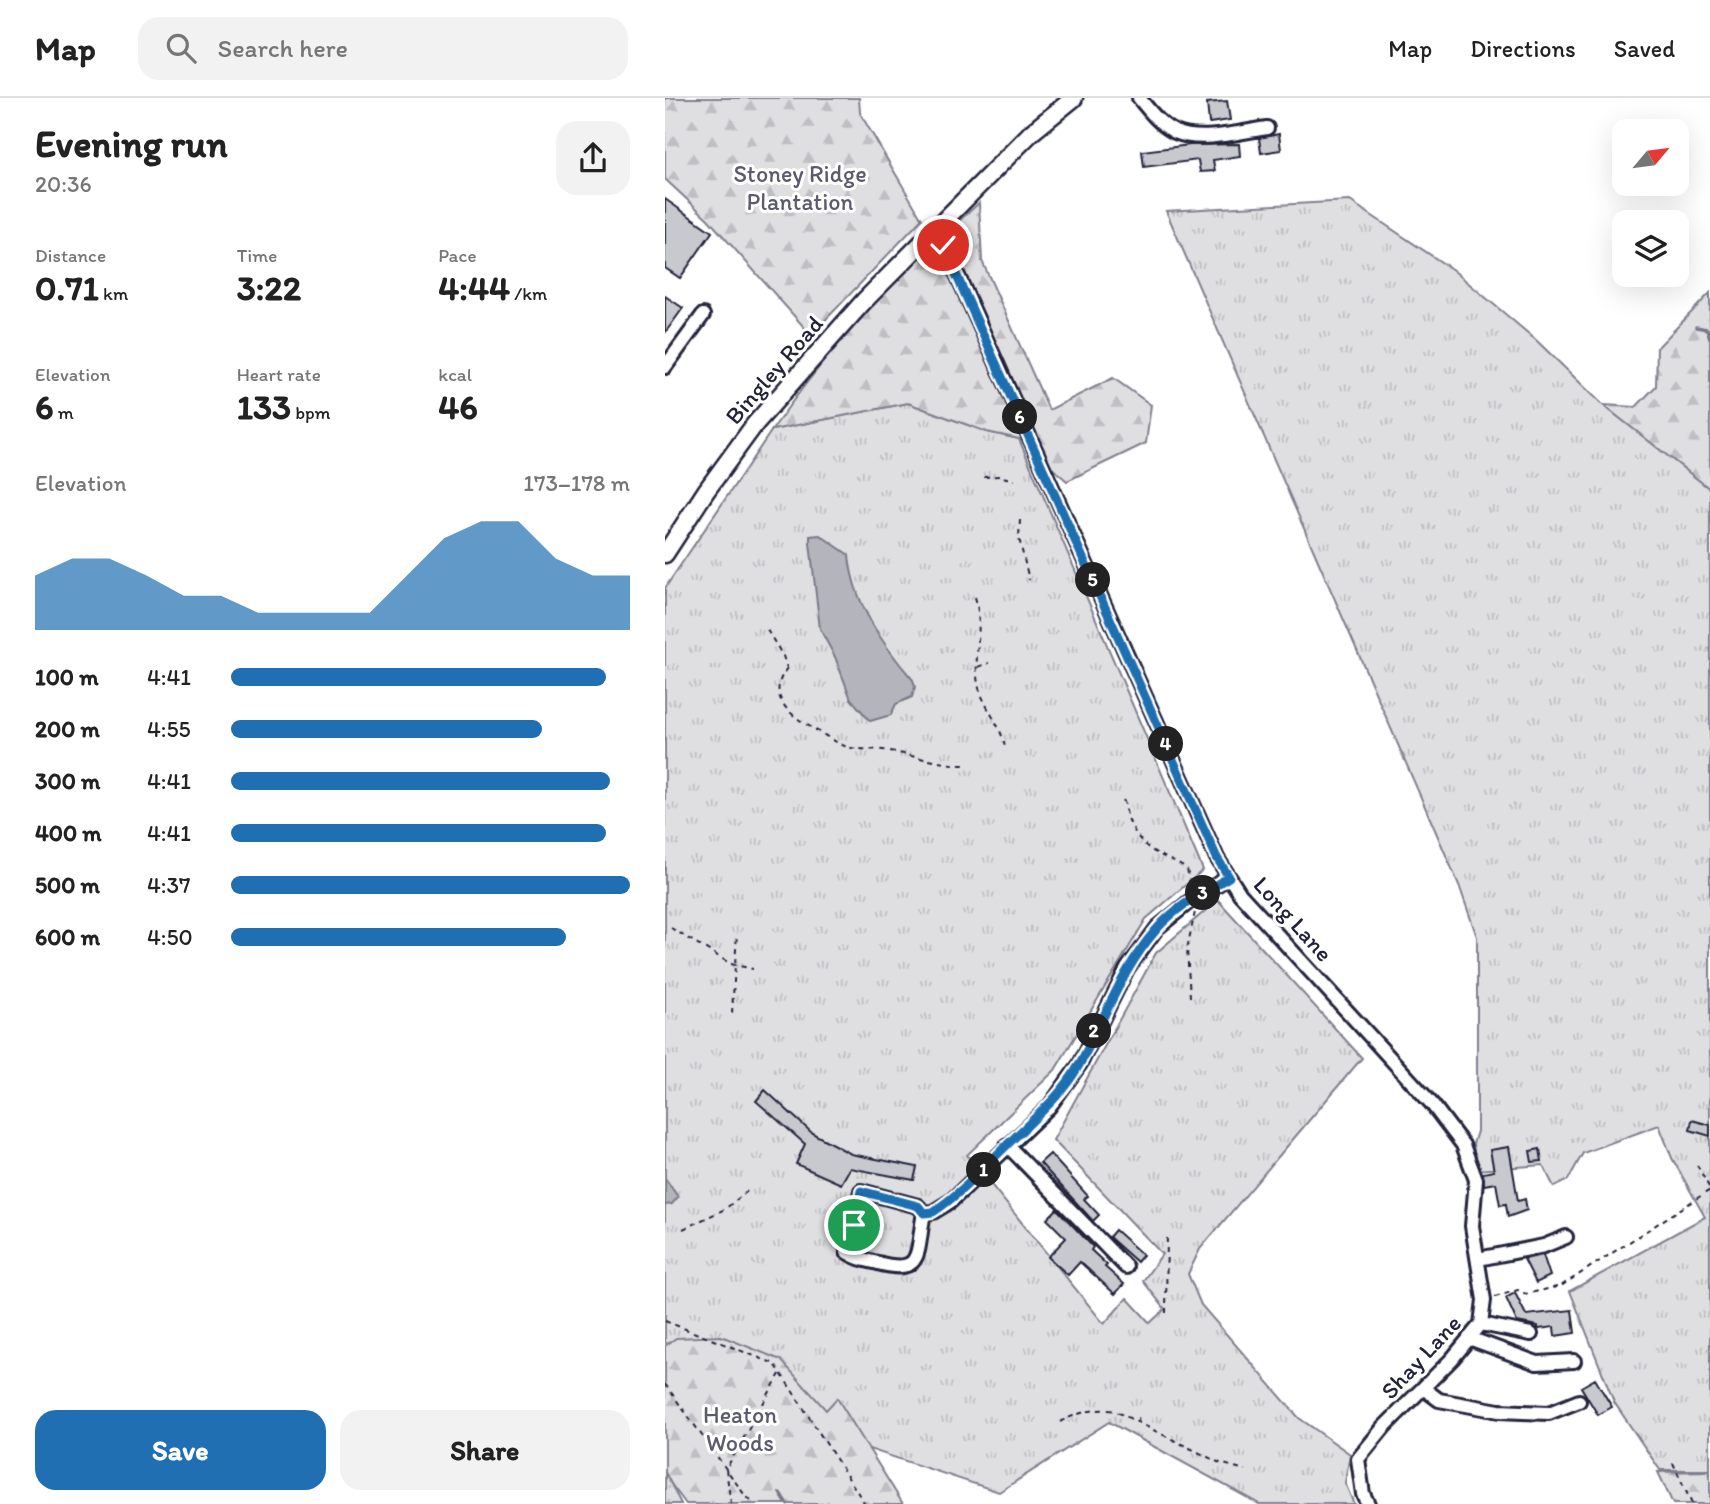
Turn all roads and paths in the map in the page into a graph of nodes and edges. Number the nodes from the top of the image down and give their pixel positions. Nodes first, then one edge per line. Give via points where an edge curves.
1 (1073, 98) edge
2 (1139, 98) edge
3 (1268, 128) dead end
4 (933, 228) junction
5 (702, 315) dead end
6 (665, 367) edge
7 (985, 477) dead end
8 (1014, 480) dead end
9 (1020, 520) dead end
10 (665, 554) edge
11 (1029, 580) dead end
12 (975, 597) dead end
13 (767, 630) dead end
14 (989, 663) dead end
15 (977, 667) junction
16 (787, 668) junction
17 (789, 674) dead end
18 (1005, 748) dead end
19 (964, 765) dead end
20 (1123, 800) dead end
21 (1229, 877) junction
22 (1191, 888) dead end
23 (1195, 907) dead end
24 (671, 928) dead end
25 (737, 933) dead end
26 (735, 965) junction
27 (753, 969) dead end
28 (1190, 997) dead end
29 (733, 1013) dead end
30 (1007, 1145) junction
31 (1463, 1145) joint
32 (1697, 1165) dead end
33 (750, 1189) dead end
34 (1710, 1190) edge
35 (924, 1213) junction
36 (683, 1229) dead end
37 (1167, 1233) dead end
38 (1566, 1237) dead end
39 (1478, 1259) junction
40 (1126, 1267) dead end
41 (1484, 1300) junction
42 (1166, 1313) dead end
43 (665, 1321) edge
44 (1481, 1324) junction
45 (1531, 1334) dead end
46 (1469, 1338) junction
47 (1574, 1361) dead end
48 (781, 1373) junction
49 (665, 1384) edge
50 (1423, 1388) junction
51 (1579, 1401) dead end
52 (1140, 1414) dead end
53 (1060, 1422) dead end
54 (1137, 1422) junction
55 (1673, 1463) dead end
56 (726, 1469) junction
57 (1245, 1470) dead end
58 (731, 1504) edge
59 (754, 1504) edge
60 (865, 1504) edge
61 (1368, 1504) edge
62 (1692, 1504) edge

1 - 4 main road, Bingley Road
2 - 3 street via 1175,132 1207,135
4 - 10 main road, Bingley Road via 755,424
4 - 21 street, Long Lane
5 - 6 street
7 - 8 path
9 - 11 path via 1019,538
12 - 15 path via 980,632
13 - 16 path
14 - 15 path
15 - 18 path via 982,698
16 - 17 path
16 - 19 path via 779,683 782,706 819,732 848,747
20 - 22 path via 1140,842 1187,869
21 - 30 street via 1157,928 1126,969 1080,1064 1049,1107
21 - 31 street, Long Lane via 1432,1104
23 - 28 path via 1187,949
24 - 26 path
25 - 26 path
26 - 27 path
26 - 29 path
30 - 35 street via 951,1200
30 - 40 street
31 - 39 street, Shay Lane via 1476,1180 1472,1226
32 - 34 path
33 - 36 path via 725,1209
34 - 41 path via 1561,1286 1526,1294 1518,1290
35 - 35 street via 918,1206 861,1191 847,1252 896,1269 907,1268 914,1261
37 - 42 path
38 - 39 street
39 - 41 street, Shay Lane
41 - 44 street, Shay Lane
43 - 48 path via 775,1364
44 - 45 street
44 - 46 street, Shay Lane
46 - 47 street via 1537,1363
46 - 50 street, Shay Lane
48 - 56 path
48 - 60 path
49 - 56 path
50 - 51 street via 1439,1400 1499,1411 1549,1413
50 - 61 street, Shay Lane via 1358,1459
52 - 54 path
53 - 54 path via 1098,1409 1115,1410
54 - 57 path via 1220,1464
55 - 62 path
56 - 58 path
56 - 59 path

